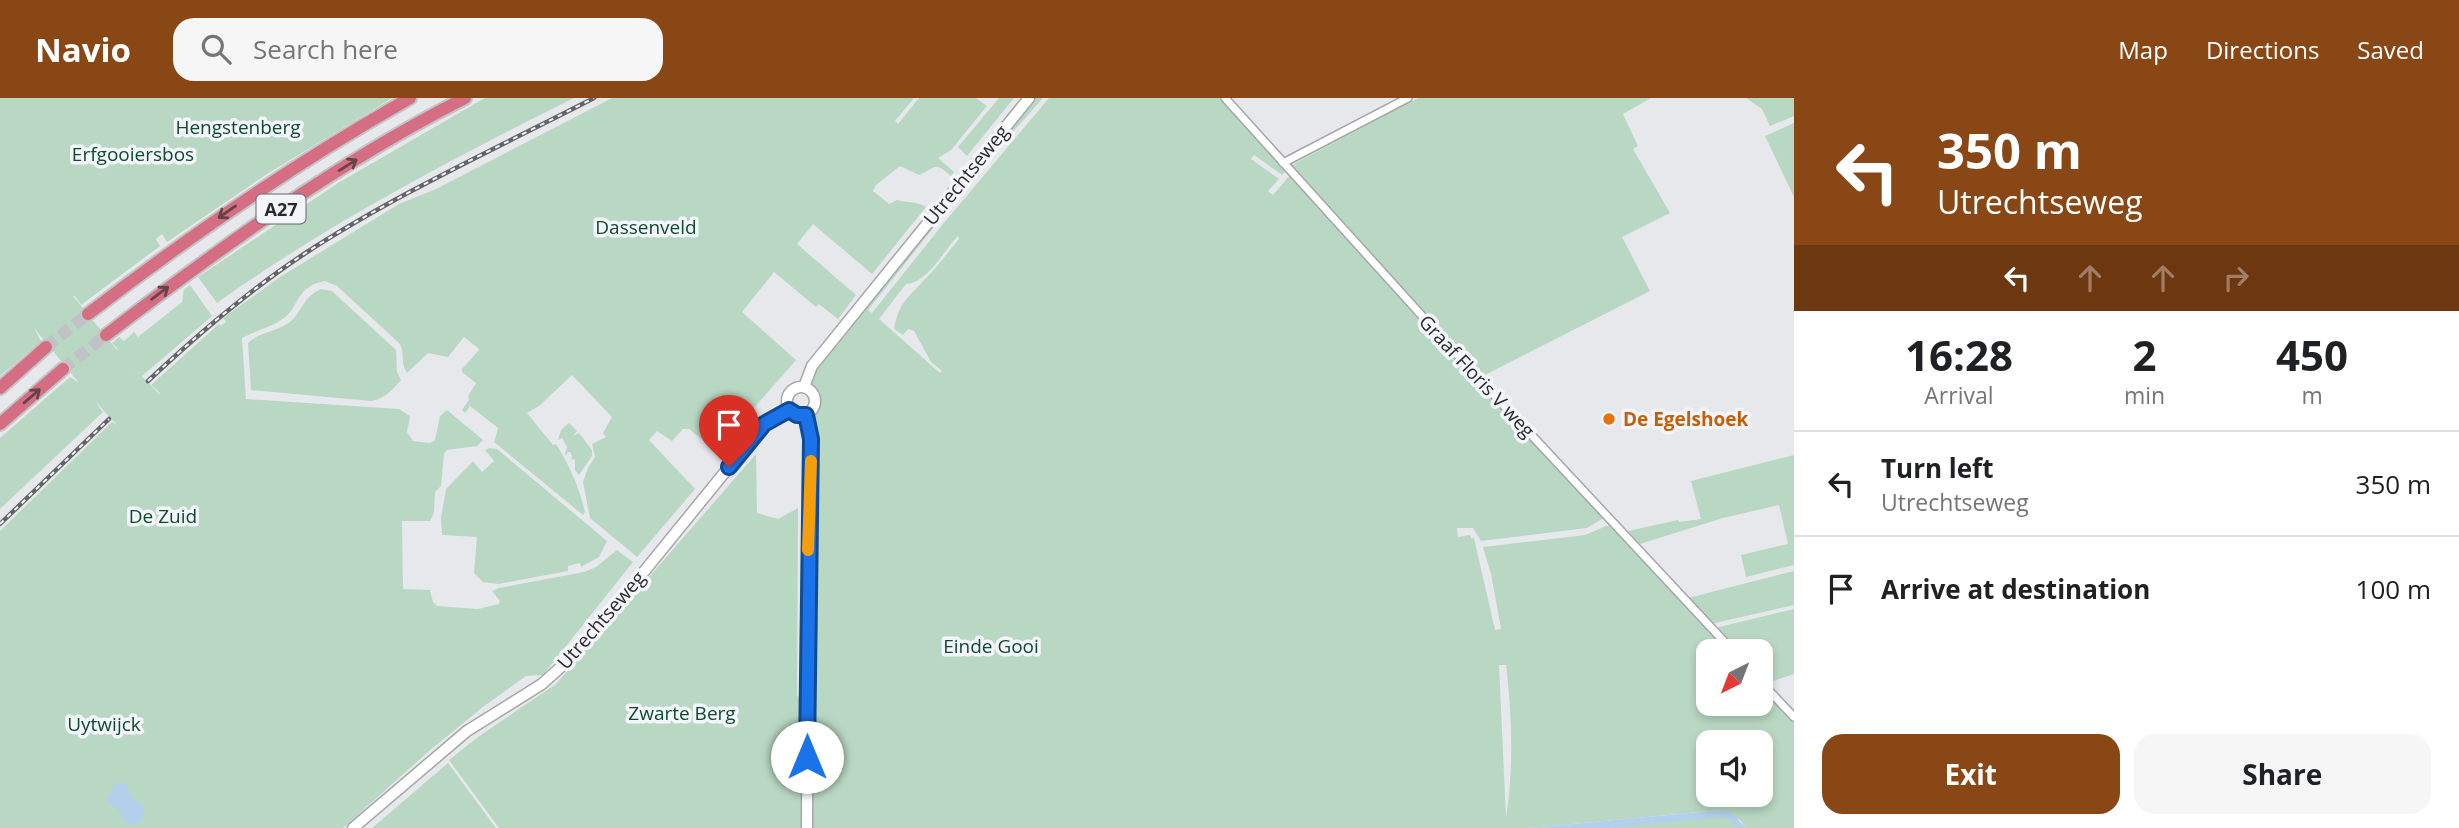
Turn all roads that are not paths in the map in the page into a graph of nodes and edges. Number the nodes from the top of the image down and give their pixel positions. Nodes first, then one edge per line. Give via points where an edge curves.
1 (410, 98) edge
2 (465, 98) edge
3 (1029, 98) edge
4 (1225, 98) edge
5 (1408, 98) edge
6 (1283, 163) junction
7 (88, 314) tunnel mouth
8 (106, 335) tunnel mouth
9 (46, 347) tunnel mouth
10 (63, 369) tunnel mouth
11 (804, 387) junction
12 (0, 388) edge
13 (789, 410) junction
14 (806, 415) junction
15 (0, 424) edge
16 (1722, 639) edge
17 (1773, 695) edge
18 (1794, 717) edge
19 (353, 828) edge
20 (807, 828) edge

1 -> 7 highway, A27 via 257,191
8 -> 2 highway, A27 via 306,192
3 - 11 main road, Utrechtseweg via 812,366
4 - 6 street, Graaf Floris V weg
5 - 6 street
6 - 16 street, Graaf Floris V weg
9 - 12 highway
15 -> 10 highway
11 - 13 main road via 788,394
11 - 14 main road via 815,400
13 - 14 main road
13 - 19 main road, Utrechtseweg via 764,424 562,666 542,684 467,731
14 - 20 main road via 811,439
17 - 18 street

